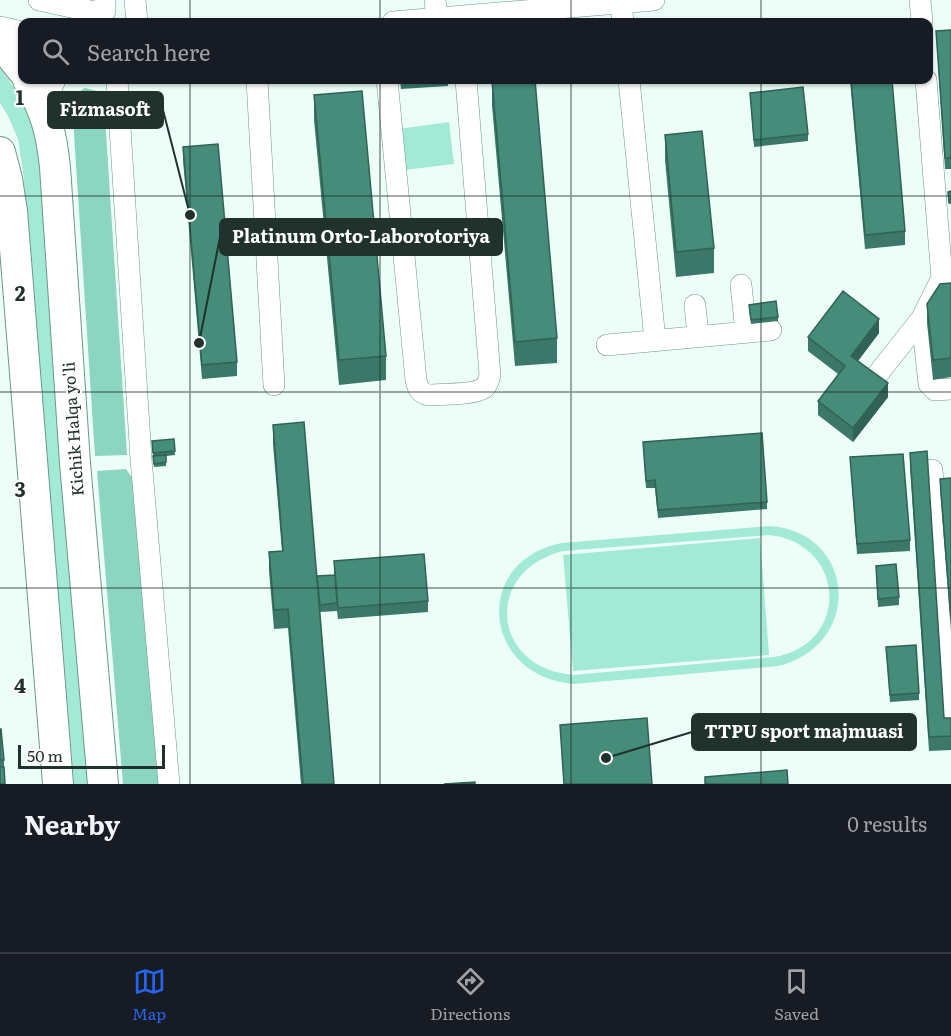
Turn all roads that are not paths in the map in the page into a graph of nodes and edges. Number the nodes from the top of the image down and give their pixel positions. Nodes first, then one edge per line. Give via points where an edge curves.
1 (39, 0) edge
2 (105, 0) edge
3 (135, 0) edge
4 (654, 0) edge
5 (920, 0) edge
6 (599, 2) edge
7 (436, 9) edge
8 (622, 13) edge
9 (62, 15) edge
10 (137, 18) edge
11 (406, 18) edge
12 (457, 18) edge
13 (467, 18) edge
14 (922, 18) edge
15 (0, 27) edge
16 (18, 31) edge
17 (0, 42) edge
18 (18, 65) edge
19 (30, 84) edge
20 (53, 84) edge
21 (117, 84) edge
22 (257, 84) edge
23 (387, 84) edge
24 (466, 84) edge
25 (629, 84) edge
26 (926, 84) edge
27 (45, 113) junction
28 (0, 152) edge
29 (946, 277) edge
30 (741, 285) dead end
31 (695, 305) dead end
32 (922, 318) junction
33 (771, 330) dead end
34 (746, 332) junction
35 (698, 336) junction
36 (655, 340) junction
37 (608, 345) dead end
38 (870, 384) edge
39 (274, 385) dead end
40 (951, 389) edge
41 (932, 470) dead end
42 (951, 710) edge
43 (58, 784) edge
44 (103, 784) edge
45 (169, 784) edge

1 - 9 street
2 - 9 street via 102,13
3 - 10 street
4 - 8 street
5 - 14 street
6 - 8 street
6 - 13 street
7 - 11 street
7 - 12 street
15 - 16 street
17 - 18 highway
19 - 27 highway, Kichik Halqa yo'li
20 - 27 street
21 - 45 street via 138,420
22 - 39 street
23 - 24 street via 416,380 418,388 429,394 475,392 483,389 490,375
25 - 36 street
26 - 29 street
27 - 44 highway, Kichik Halqa yo'li via 55,167 75,463
28 - 43 highway via 12,211
29 - 32 street
30 - 34 street
31 - 35 street
32 - 38 street
32 - 40 street via 929,384 935,390
33 - 34 street
34 - 35 street
35 - 36 street
36 - 37 street
41 - 42 street

